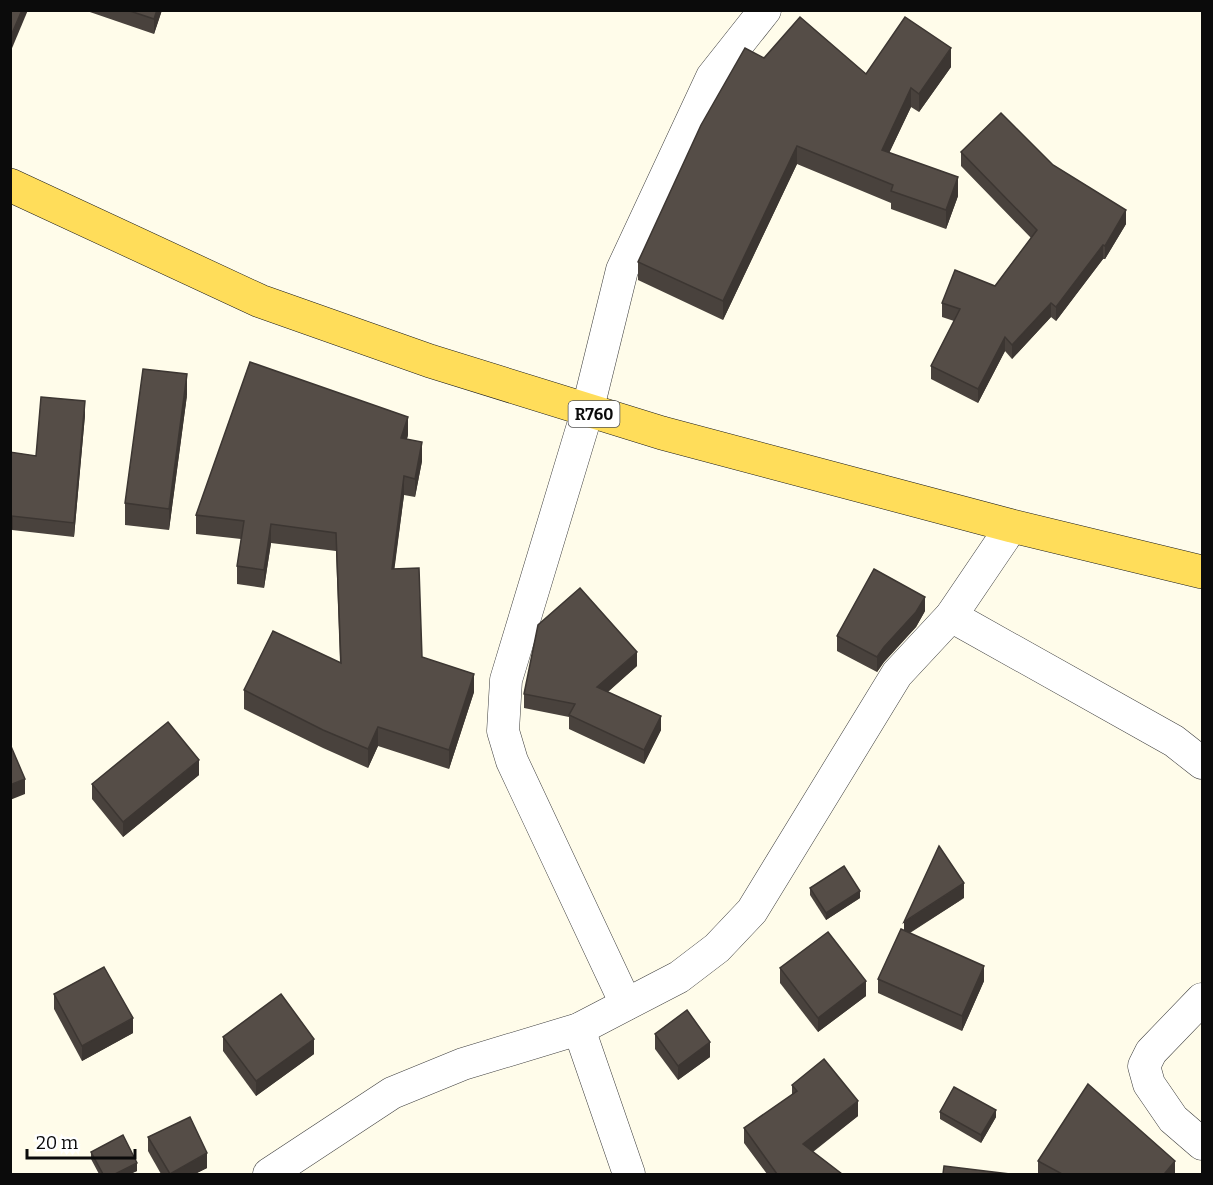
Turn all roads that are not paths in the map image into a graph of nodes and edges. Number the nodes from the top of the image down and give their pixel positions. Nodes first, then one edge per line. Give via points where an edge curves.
1 (765, 10) edge
2 (10, 184) edge
3 (587, 412) junction
4 (1012, 526) junction
5 (1203, 572) edge
6 (951, 616) junction
7 (1203, 763) edge
8 (1203, 999) edge
9 (626, 1004) junction
10 (579, 1029) junction
11 (1203, 1144) edge
12 (269, 1174) edge
13 (628, 1174) edge

1 - 3 street via 712,77 622,270
2 - 3 main road, R760 via 260,301
3 - 4 main road, R760
3 - 9 street via 506,680 503,731 527,796
4 - 5 main road, R760
4 - 6 street
6 - 7 street via 1174,741
6 - 9 street via 897,674 752,911 717,948 679,977
8 - 11 street via 1150,1052 1144,1066 1149,1084 1173,1119
9 - 10 street
10 - 12 street via 463,1064 392,1094
10 - 13 street

